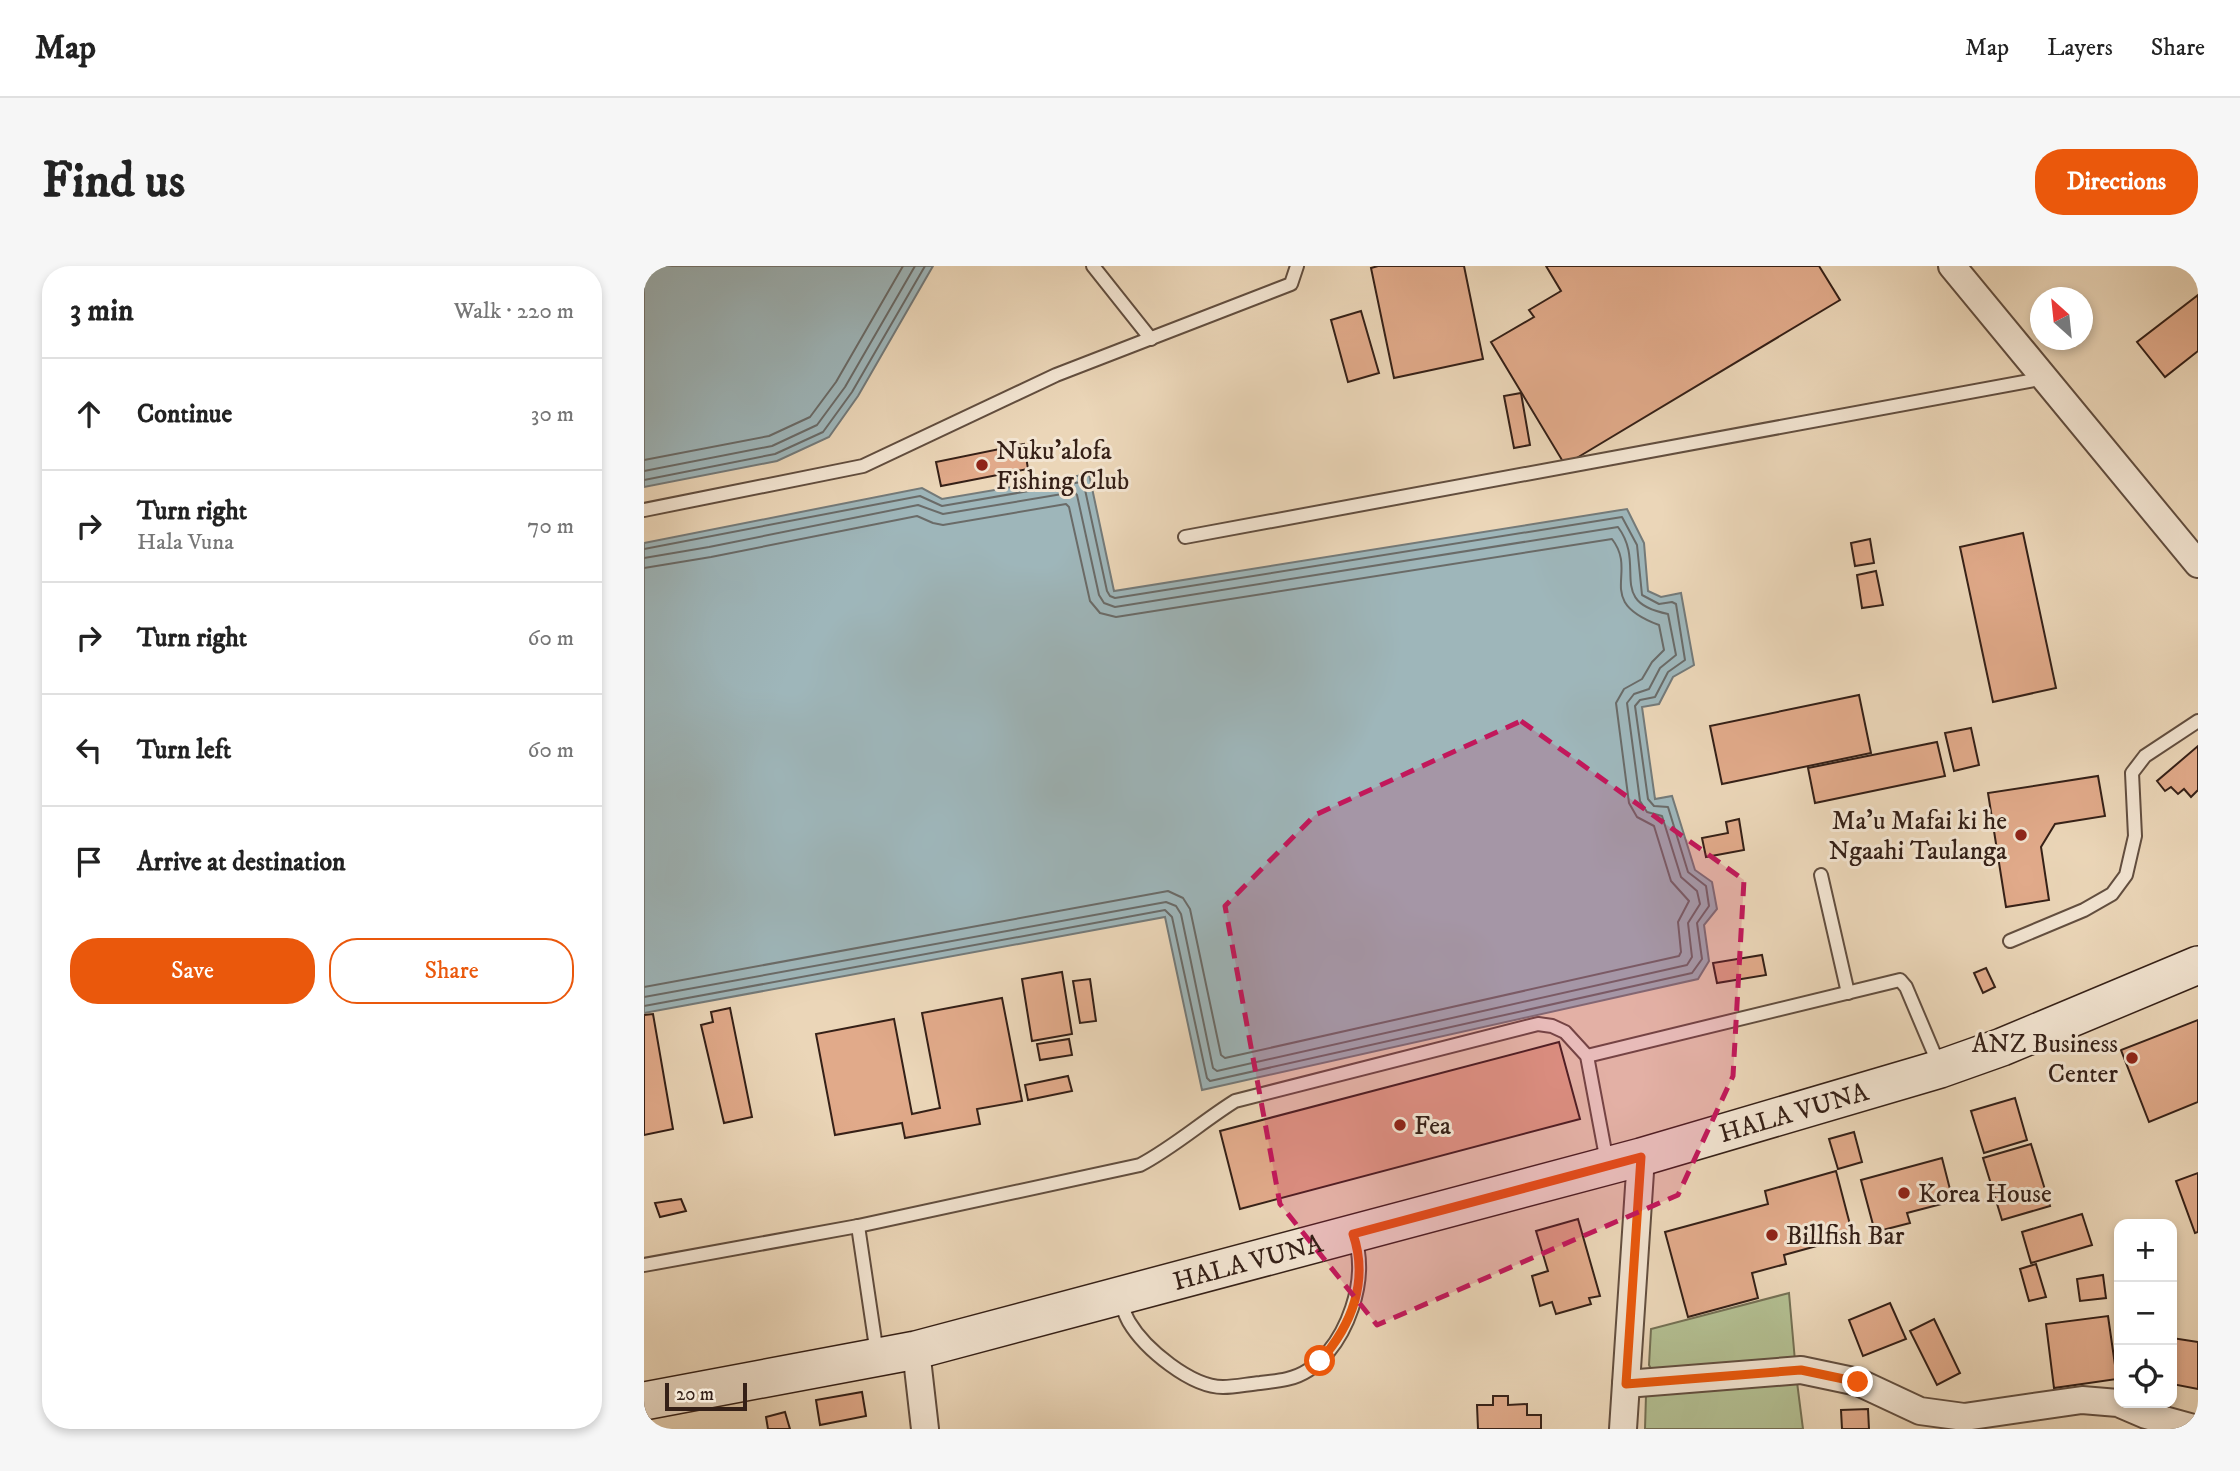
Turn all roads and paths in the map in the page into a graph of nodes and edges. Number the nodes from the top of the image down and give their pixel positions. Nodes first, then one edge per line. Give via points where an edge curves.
1 (1093, 266) edge
2 (1297, 266) edge
3 (1952, 266) edge
4 (1150, 338) junction
5 (2046, 378) junction
6 (644, 510) edge
7 (1185, 537) dead end
8 (2198, 564) edge
9 (2198, 721) edge
10 (1821, 875) dead end
11 (2010, 941) dead end
12 (2198, 965) edge
13 (1848, 993) junction
14 (1587, 1056) junction
15 (1940, 1069) junction
16 (1625, 1161) junction
17 (858, 1226) junction
18 (1353, 1234) junction
19 (644, 1265) edge
20 (1119, 1297) junction
21 (916, 1350) junction
22 (877, 1357) junction
23 (1626, 1384) junction
24 (644, 1401) edge
25 (925, 1429) edge
26 (1623, 1429) edge
27 (2197, 1429) edge

1 - 4 lane
2 - 4 lane via 1291,284
3 - 5 street
4 - 6 lane via 1056,375 863,466
5 - 7 lane
5 - 8 street
9 - 11 lane via 2144,755 2132,773 2135,836 2126,875 2112,894
10 - 13 lane
12 - 15 main road, HALA VUNA
13 - 14 lane
13 - 15 lane via 1900,980
14 - 16 lane
14 - 17 lane via 1565,1032 1538,1024 1235,1101 1140,1165
15 - 16 main road, HALA VUNA
16 - 18 main road, HALA VUNA
16 - 23 street
17 - 19 lane
17 - 22 lane
18 - 20 main road, HALA VUNA
18 - 20 lane via 1360,1274 1349,1319 1320,1361 1289,1379 1221,1387 1184,1374 1141,1339
20 - 21 main road, HALA VUNA
21 - 22 main road, HALA VUNA
21 - 25 street
22 - 24 main road, HALA VUNA
23 - 26 street
23 - 27 street via 1801,1370 1858,1382 1920,1411 1964,1417 2082,1400 2118,1403

